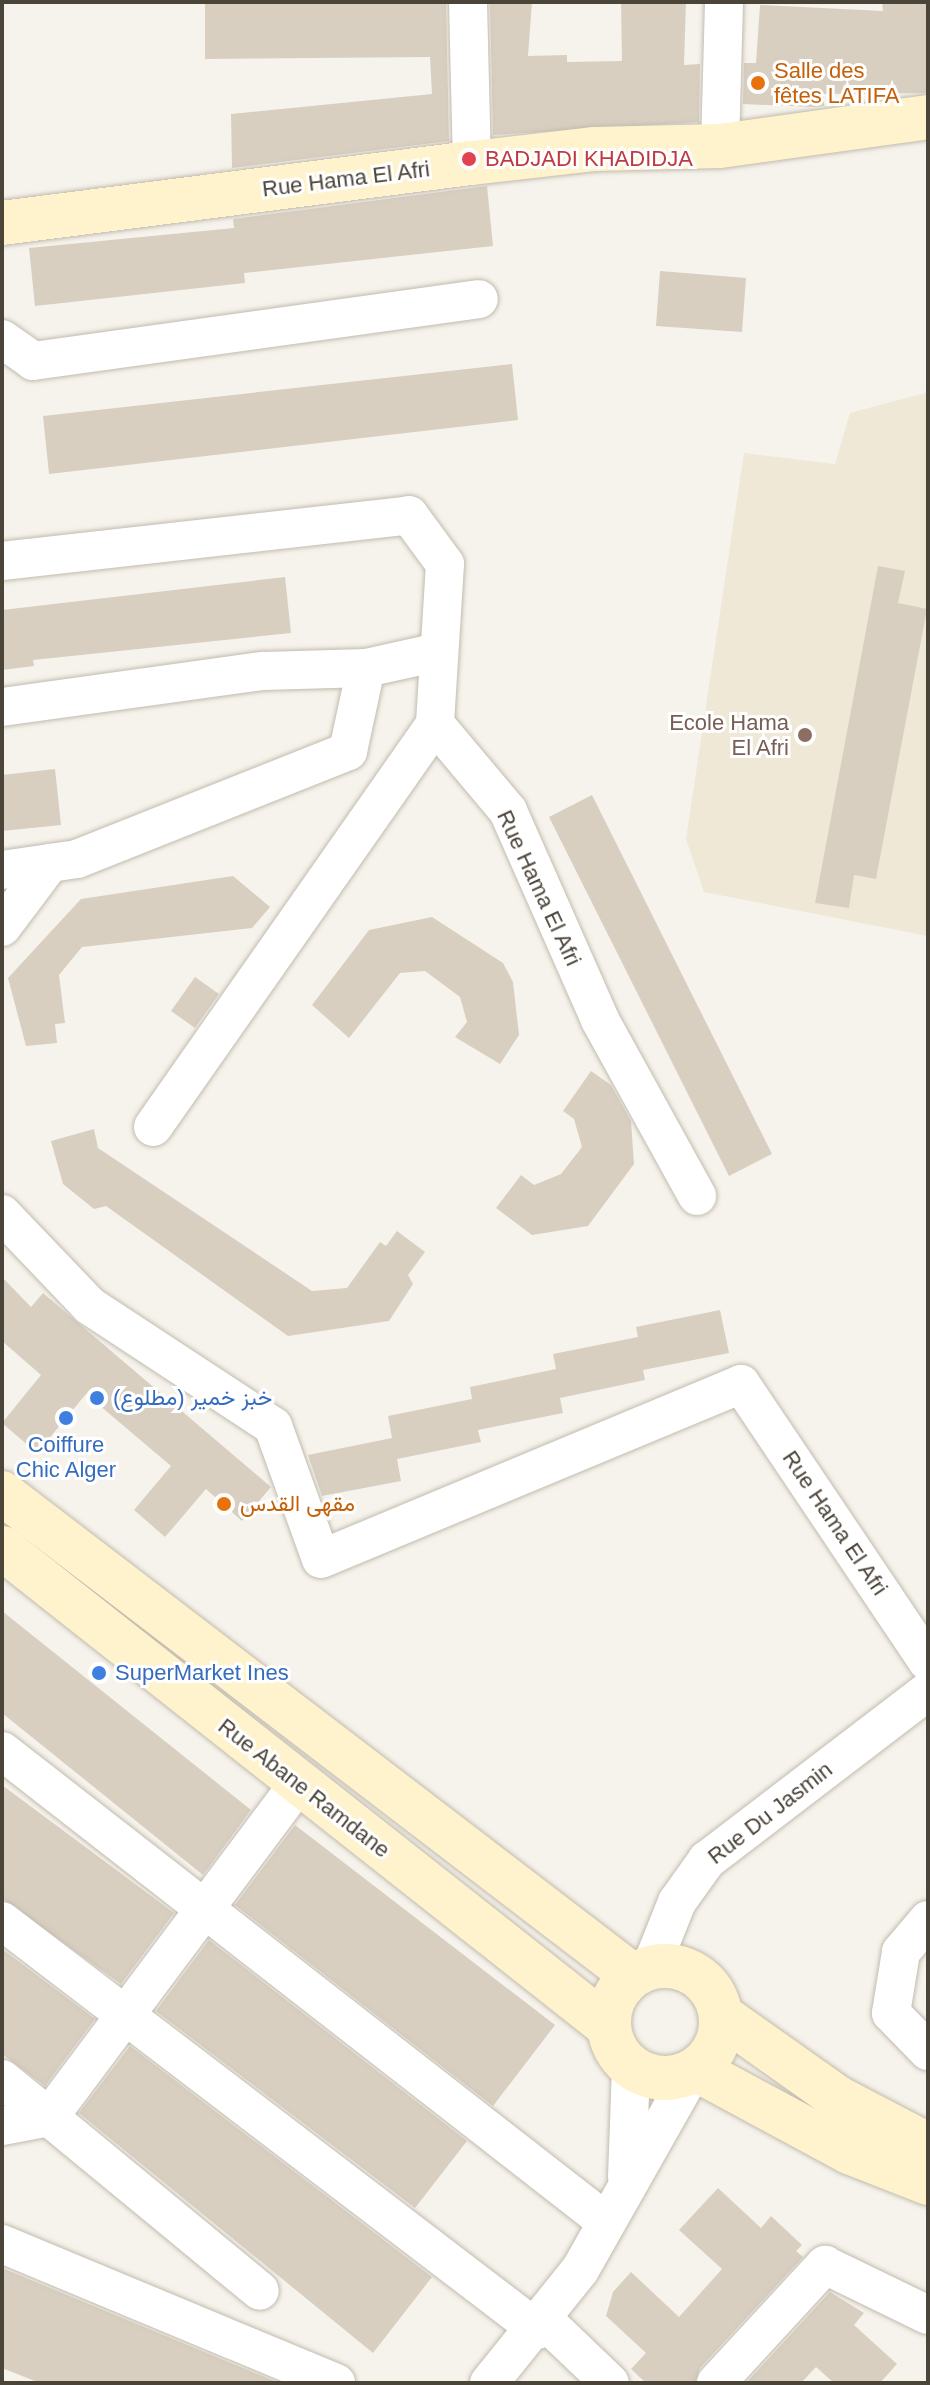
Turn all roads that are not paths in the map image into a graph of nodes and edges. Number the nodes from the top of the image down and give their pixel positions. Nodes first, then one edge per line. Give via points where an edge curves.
1 (468, 2) edge
2 (724, 2) edge
3 (928, 117) edge
4 (720, 146) junction
5 (472, 163) junction
6 (2, 223) edge
7 (479, 299) dead end
8 (2, 339) edge
9 (2, 561) edge
10 (439, 652) junction
11 (366, 668) junction
12 (2, 707) edge
13 (435, 724) junction
14 (50, 863) junction
15 (2, 870) edge
16 (2, 927) edge
17 (153, 1127) dead end
18 (697, 1196) dead end
19 (2, 1214) edge
20 (2, 1493) edge
21 (2, 1548) edge
22 (928, 1662) edge
23 (928, 1691) edge
24 (2, 1751) edge
25 (298, 1784) junction
26 (207, 1907) junction
27 (928, 1920) edge
28 (2, 1921) edge
29 (642, 1971) junction
30 (123, 2013) junction
31 (722, 2016) junction
32 (608, 2026) junction
33 (928, 2051) edge
34 (631, 2067) junction
35 (694, 2071) junction
36 (2, 2079) edge
37 (49, 2117) junction
38 (2, 2126) edge
39 (928, 2145) edge
40 (626, 2183) junction
41 (928, 2183) edge
42 (604, 2220) junction
43 (2, 2244) edge
44 (260, 2291) dead end
45 (928, 2315) edge
46 (541, 2325) junction
47 (336, 2383) edge
48 (489, 2383) edge
49 (610, 2383) edge
50 (716, 2383) edge

1 - 5 street
2 - 4 street
3 - 4 street, Rue Hama El Afri
4 - 5 street, Rue Hama El Afri via 595,149
5 - 6 street, Rue Hama El Afri
7 - 8 street via 33,361
9 - 10 street via 409,515 445,564
10 - 11 street
10 - 13 street
11 - 12 street via 263,671
11 - 14 street via 348,751 77,859
13 - 17 street
13 - 18 street, Rue Hama El Afri via 508,811 600,1020
14 - 15 street
14 - 16 street
19 - 22 street, Rue Hama El Afri via 90,1306 273,1426 321,1559 741,1384
20 - 29 street
21 - 25 street, Rue Abane Ramdane
23 - 29 street, Rue Du Jasmin via 707,1860 677,1902
24 - 26 street
25 - 26 street
25 - 32 street, Rue Abane Ramdane
26 - 30 street
26 - 42 street
27 - 33 street via 901,1952 891,2013
28 - 30 street
29 - 31 street via 676,1966 698,1975 715,1993
29 - 32 street via 610,2007
30 - 37 street
30 - 46 street
31 - 35 street via 716,2046
31 - 39 street via 838,2098
32 - 34 street via 615,2049
34 - 35 street via 672,2078
34 - 40 street
35 - 40 street
35 - 41 street via 849,2152
36 - 37 street
37 - 38 street
37 - 44 street
40 - 42 street
42 - 46 street via 580,2270
43 - 47 street
45 - 50 street via 825,2265
46 - 48 street
46 - 49 street

